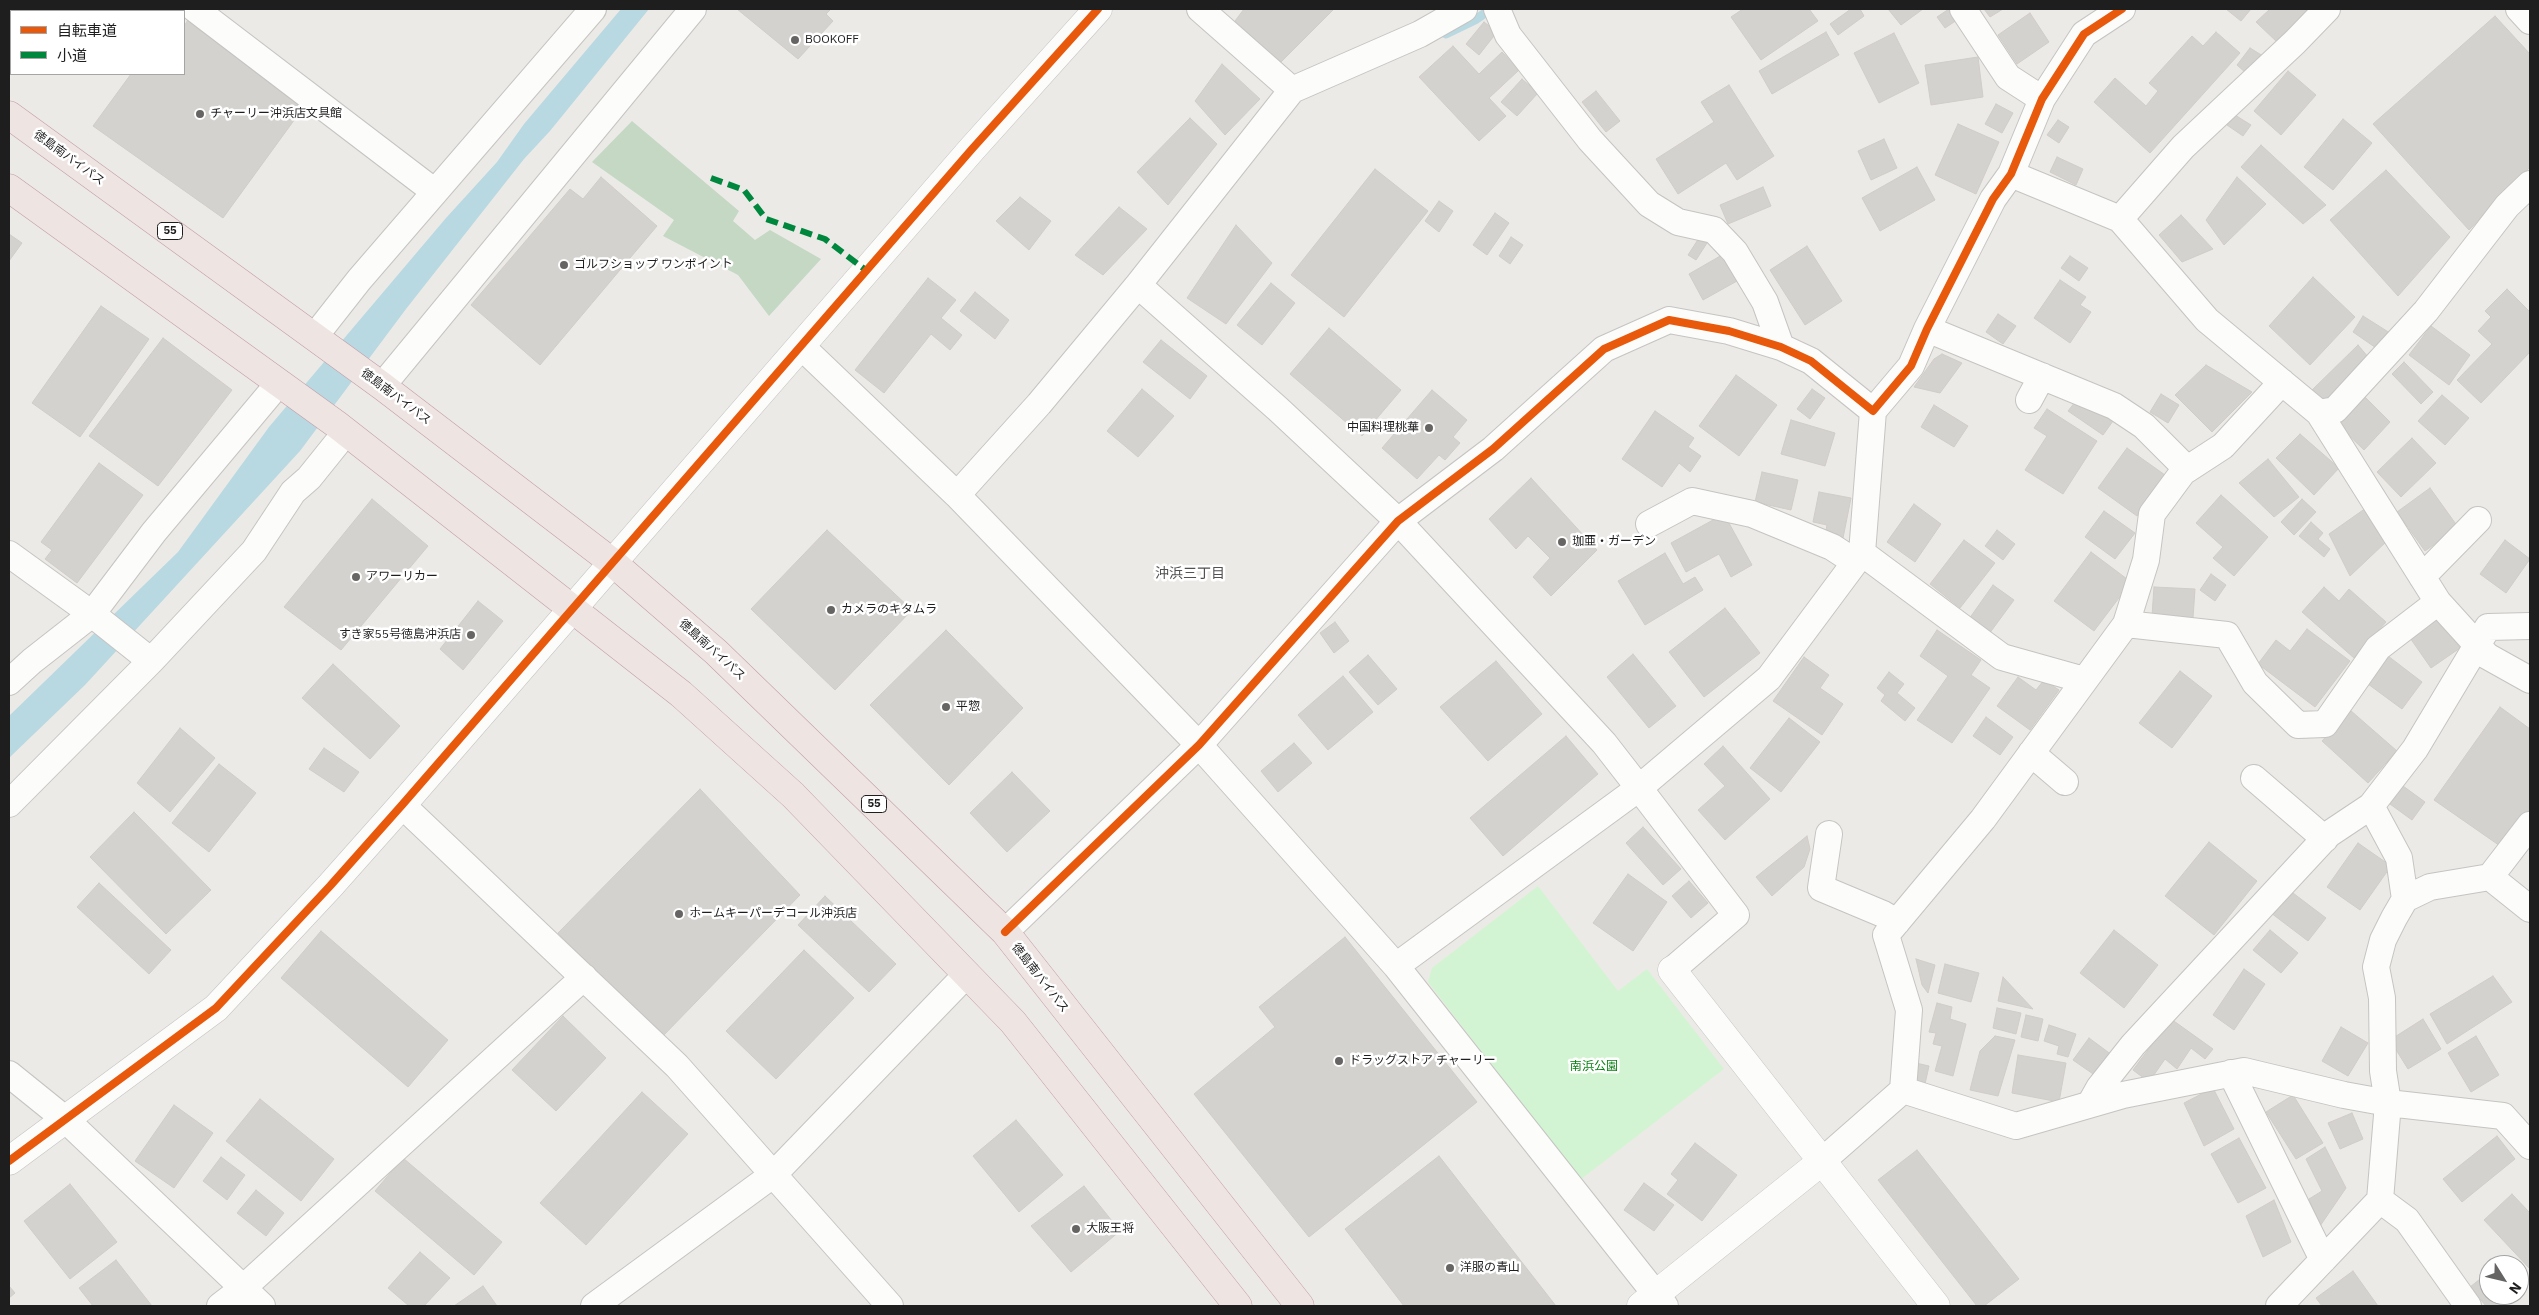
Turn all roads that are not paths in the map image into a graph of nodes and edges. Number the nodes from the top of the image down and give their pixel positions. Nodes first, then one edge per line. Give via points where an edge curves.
1 (195, 9) edge
2 (593, 9) edge
3 (693, 9) edge
4 (1098, 9) edge
5 (1200, 9) edge
6 (1464, 9) edge
7 (1497, 9) edge
8 (1963, 9) edge
9 (2122, 9) edge
10 (2327, 9) edge
11 (2519, 9) edge
12 (2530, 21) edge
13 (1292, 90) junction
14 (2042, 99) junction
15 (9, 115) edge
16 (2011, 174) junction
17 (2530, 184) edge
18 (9, 188) edge
19 (435, 192) junction
20 (2120, 219) junction
21 (1138, 285) junction
22 (1927, 329) junction
23 (323, 342) junction
24 (802, 347) junction
25 (1781, 347) junction
26 (2042, 376) junction
27 (377, 382) junction
28 (2282, 382) junction
29 (286, 388) junction
30 (2029, 400) dead end
31 (1873, 411) junction
32 (2320, 414) junction
33 (341, 428) junction
34 (2187, 469) junction
35 (957, 495) junction
36 (2478, 520) dead end
37 (1398, 521) junction
38 (1649, 524) dead end
39 (9, 554) edge
40 (1859, 557) junction
41 (612, 562) junction
42 (2422, 577) junction
43 (2438, 602) junction
44 (574, 610) junction
45 (92, 614) junction
46 (2126, 624) junction
47 (2530, 626) edge
48 (2476, 645) junction
49 (152, 661) junction
50 (2084, 680) junction
51 (2530, 680) edge
52 (9, 682) edge
53 (1199, 745) junction
54 (2031, 753) junction
55 (2254, 778) dead end
56 (2065, 782) dead end
57 (1639, 788) junction
58 (9, 804) edge
59 (402, 805) junction
60 (2371, 806) junction
61 (2530, 826) edge
62 (1829, 834) dead end
63 (2325, 839) junction
64 (2490, 877) junction
65 (2405, 899) junction
66 (2530, 909) edge
67 (1897, 922) junction
68 (1004, 932) junction
69 (1396, 966) junction
70 (1672, 970) joint
71 (968, 974) junction
72 (584, 977) junction
73 (2231, 1073) junction
74 (9, 1074) edge
75 (1903, 1090) junction
76 (2388, 1103) junction
77 (2090, 1104) junction
78 (66, 1120) junction
79 (2530, 1146) edge
80 (9, 1161) edge
81 (1821, 1162) junction
82 (774, 1174) junction
83 (2380, 1200) junction
84 (2323, 1260) junction
85 (242, 1290) junction
86 (611, 1301) edge
87 (1654, 1302) edge
88 (220, 1306) edge
89 (262, 1306) edge
90 (890, 1306) edge
91 (1238, 1306) edge
92 (1300, 1306) edge
93 (1936, 1306) edge
94 (2279, 1306) edge
95 (2468, 1306) edge

1 - 19 street
2 - 19 street
3 - 27 street
4 - 24 street
5 - 13 street
6 - 13 street via 1420,34
7 - 25 street via 1508,35 1590,140 1649,204 1678,222 1714,230 1735,252 1765,302
8 - 14 street via 2008,77
9 - 14 street via 2084,34
10 - 20 street via 2184,147
11 - 12 street
13 - 21 street
14 - 16 street
15 - 23 highway, 徳島南バイパス / 55
16 - 20 street
16 - 22 street via 1993,198
17 - 32 street via 2507,206 2426,311 2335,410
18 - 29 highway
19 - 23 street via 358,280
20 - 28 street via 2207,320
21 - 35 street via 1039,404
21 - 37 street
22 - 26 street
22 - 31 street via 1911,366
23 - 27 highway, 徳島南バイパス / 55
24 - 35 street
24 - 41 street
25 - 31 street via 1811,361
25 - 37 street via 1729,330 1668,320 1604,349 1494,449
26 - 30 street
26 - 34 street via 2114,406 2144,426
27 - 41 highway, 徳島南バイパス / 55
28 - 32 street
28 - 34 street via 2223,446
29 - 33 highway
29 - 45 street via 154,532
31 - 40 street
32 - 42 street
33 - 44 highway
33 - 49 street via 309,478 293,492 254,551
34 - 46 street via 2152,514 2146,560
35 - 53 street
36 - 42 street
37 - 53 street
37 - 57 street via 1604,743
38 - 40 street via 1692,501 1752,514
39 - 45 street
40 - 50 street via 2002,657
40 - 57 street via 1769,678
41 - 44 street
41 - 68 highway, 徳島南バイパス / 55 via 716,652
42 - 43 street
43 - 46 street via 2378,648 2325,724 2298,725 2255,683 2227,635
43 - 48 street
44 - 59 street
44 - 71 highway via 682,694 786,789
45 - 49 street
45 - 52 street
46 - 50 street
47 - 48 street via 2488,627
48 - 51 street via 2487,656
48 - 60 street via 2415,749
49 - 58 street
50 - 54 street
53 - 68 street
53 - 69 street
54 - 56 street
54 - 67 street via 1983,819
55 - 63 street
57 - 69 street
57 - 70 street via 1736,915
59 - 72 street
59 - 78 street via 216,1008
60 - 63 street
60 - 65 street via 2399,858
61 - 64 street
62 - 67 street via 1820,888
63 - 77 street via 2133,1045
64 - 65 street via 2430,887
64 - 66 street
65 - 76 street via 2383,940 2376,967 2382,998 2383,1071
67 - 75 street via 1886,935 1909,1010
68 - 92 highway, 徳島南バイパス / 55
69 - 87 street
70 - 81 street
71 - 82 street
71 - 91 highway via 1013,1022
72 - 82 street via 677,1066
72 - 85 street
73 - 76 street via 2244,1071
73 - 77 street
73 - 84 street
74 - 78 street
75 - 77 street via 2016,1126
75 - 81 street
76 - 79 street via 2503,1116
76 - 83 street
78 - 80 street
78 - 85 street
81 - 87 street
81 - 93 street
82 - 86 street
82 - 90 street
83 - 84 street
83 - 95 street via 2407,1220
84 - 94 street
85 - 88 street
85 - 89 street

